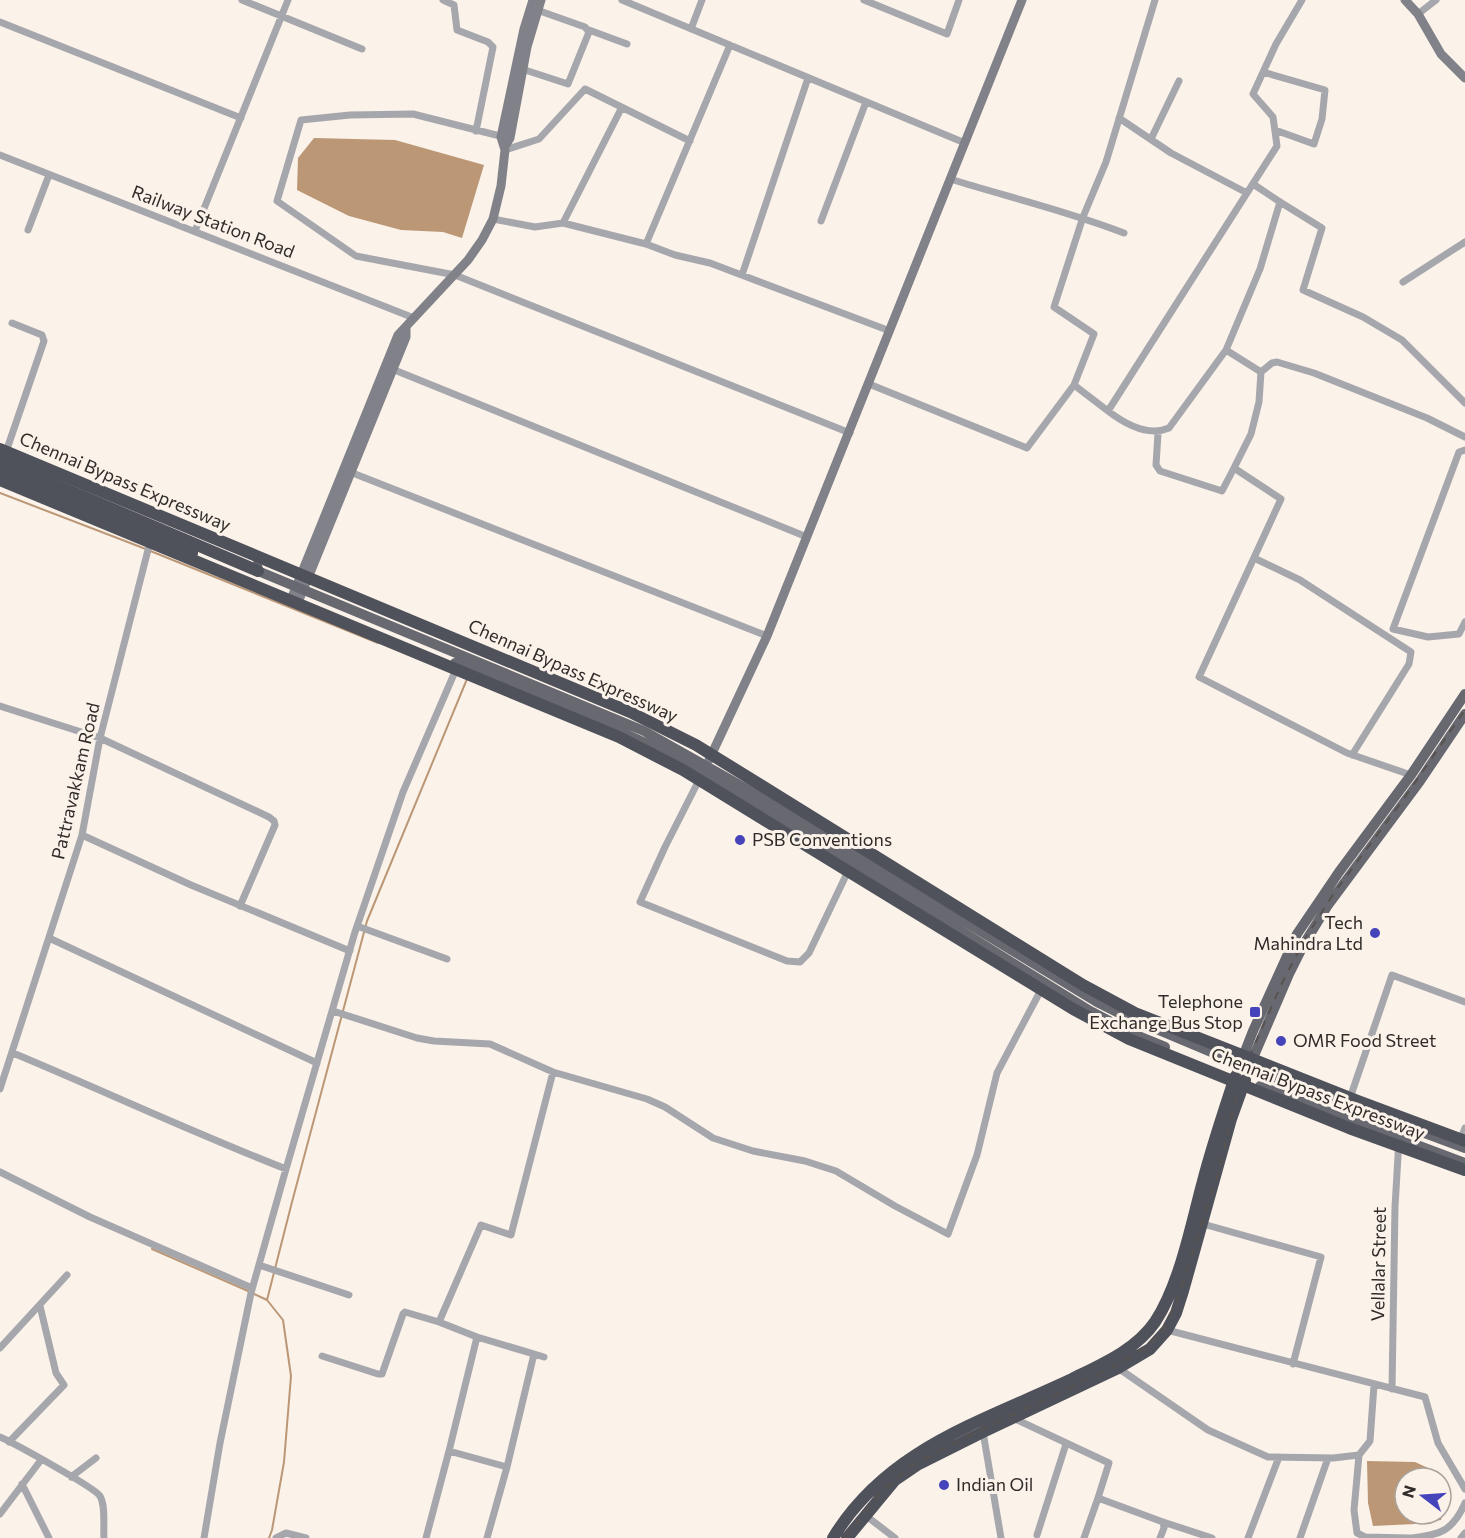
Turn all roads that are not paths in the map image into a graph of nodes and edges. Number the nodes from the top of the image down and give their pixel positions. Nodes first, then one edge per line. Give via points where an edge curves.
1 (242, 0) edge
2 (288, 0) edge
3 (443, 0) edge
4 (533, 0) edge
5 (541, 0) edge
6 (622, 0) edge
7 (702, 0) edge
8 (864, 0) edge
9 (959, 0) edge
10 (1022, 0) edge
11 (1155, 0) edge
12 (1302, 0) edge
13 (1405, 0) edge
14 (1436, 0) edge
15 (537, 10) junction
16 (1418, 14) junction
17 (282, 16) junction
18 (0, 22) edge
19 (692, 29) junction
20 (589, 30) junction
21 (627, 44) dead end
22 (730, 45) junction
23 (362, 49) dead end
24 (522, 69) junction
25 (1263, 72) junction
26 (808, 78) junction
27 (1465, 78) edge
28 (1179, 81) dead end
29 (866, 102) junction
30 (622, 107) junction
31 (241, 118) junction
32 (1119, 118) junction
33 (1275, 130) junction
34 (476, 131) junction
35 (1150, 139) junction
36 (690, 141) junction
37 (964, 142) junction
38 (505, 143) junction
39 (0, 155) edge
40 (49, 175) junction
41 (950, 179) junction
42 (1253, 184) junction
43 (1247, 193) junction
44 (1280, 202) junction
45 (1083, 217) junction
46 (493, 219) junction
47 (821, 221) dead end
48 (563, 223) junction
49 (28, 230) dead end
50 (195, 231) junction
51 (1124, 233) dead end
52 (1465, 242) edge
53 (646, 244) junction
54 (455, 275) junction
55 (742, 275) junction
56 (1403, 282) dead end
57 (414, 318) junction
58 (12, 323) dead end
59 (405, 328) junction
60 (890, 331) junction
61 (1226, 350) junction
62 (392, 369) junction
63 (1262, 372) junction
64 (869, 384) junction
65 (1074, 385) junction
66 (1465, 404) edge
67 (1108, 411) junction
68 (850, 433) junction
69 (1158, 433) junction
70 (1465, 437) edge
71 (2, 448) edge
72 (1465, 450) edge
73 (0, 460) edge
74 (1234, 468) junction
75 (0, 471) edge
76 (350, 472) junction
77 (0, 481) edge
78 (807, 537) junction
79 (149, 549) junction
80 (1254, 558) junction
81 (255, 575) junction
82 (298, 593) junction
83 (1465, 622) edge
84 (767, 636) junction
85 (457, 667) junction
86 (1465, 694) edge
87 (0, 706) edge
88 (1465, 714) edge
89 (100, 738) junction
90 (1353, 755) junction
91 (704, 769) junction
92 (1411, 775) junction
93 (1375, 832) junction
94 (82, 835) junction
95 (852, 863) junction
96 (240, 906) junction
97 (357, 926) junction
98 (49, 938) junction
99 (350, 951) junction
100 (447, 959) dead end
101 (1045, 983) junction
102 (1465, 1002) edge
103 (339, 1013) junction
104 (13, 1053) junction
105 (317, 1063) junction
106 (1244, 1066) junction
107 (553, 1072) junction
108 (1240, 1079) junction
109 (0, 1089) edge
110 (1347, 1105) junction
111 (1402, 1126) junction
112 (1465, 1128) edge
113 (1399, 1138) junction
114 (1463, 1145) edge
115 (1465, 1163) edge
116 (286, 1169) junction
117 (1465, 1170) edge
118 (0, 1172) edge
119 (1203, 1224) junction
120 (259, 1265) junction
121 (67, 1275) dead end
122 (252, 1288) junction
123 (349, 1295) dead end
124 (40, 1306) junction
125 (439, 1323) junction
126 (1167, 1330) junction
127 (477, 1337) junction
128 (0, 1348) edge
129 (534, 1354) junction
130 (322, 1356) dead end
131 (544, 1358) dead end
132 (1293, 1364) junction
133 (1118, 1368) junction
134 (1374, 1385) junction
135 (1392, 1389) junction
136 (1013, 1418) junction
137 (983, 1432) junction
138 (0, 1437) edge
139 (9, 1442) junction
140 (1066, 1444) junction
141 (449, 1451) junction
142 (1359, 1455) junction
143 (1279, 1457) junction
144 (96, 1458) dead end
145 (1328, 1458) junction
146 (41, 1460) junction
147 (507, 1467) junction
148 (71, 1477) junction
149 (22, 1484) junction
150 (1465, 1489) edge
151 (1098, 1498) junction
152 (1465, 1503) edge
153 (0, 1514) edge
154 (865, 1515) junction
155 (1163, 1522) junction
156 (1465, 1533) edge
157 (1037, 1535) dead end
158 (1203, 1537) edge
159 (50, 1538) edge
160 (104, 1538) edge
161 (205, 1538) edge
162 (276, 1538) edge
163 (306, 1538) edge
164 (426, 1538) edge
165 (487, 1538) edge
166 (833, 1538) edge
167 (847, 1538) edge
168 (896, 1538) edge
169 (1001, 1538) edge
170 (1084, 1538) edge
171 (1160, 1538) edge
172 (1212, 1538) edge
173 (1248, 1538) edge
174 (1300, 1538) edge
175 (1411, 1538) edge
176 (1461, 1538) edge

1 - 17 street
2 - 17 street
3 - 34 street via 454,5 457,30 493,47
4 - 38 main road via 524,29
5 - 15 main road
6 - 19 street
7 - 19 street
8 - 9 street via 947,34
10 - 37 main road
11 - 32 street
12 - 25 street
13 - 16 main road
14 - 16 street
15 - 20 street
15 - 24 main road
16 - 27 main road via 1441,54
17 - 23 street
17 - 31 street
18 - 31 street
19 - 22 street
20 - 21 street
20 - 24 street via 567,84
22 - 26 street
22 - 36 street
24 - 38 main road
25 - 33 street via 1253,94 1273,117
25 - 33 street via 1325,90 1314,144
26 - 29 street
26 - 55 street
28 - 35 street
29 - 37 street
29 - 47 street
30 - 36 street
30 - 38 street via 585,89 539,139
30 - 48 street
31 - 50 street
32 - 35 street
32 - 45 street
33 - 42 street via 1277,146
34 - 38 street
34 - 54 street via 412,114 302,120 277,201 356,256
35 - 43 street
36 - 53 street
37 - 41 main road
38 - 46 main road
39 - 40 street, Railway Station Road
40 - 49 street
40 - 50 street, Railway Station Road
41 - 45 street
41 - 60 main road
42 - 43 street
42 - 44 street
43 - 67 street
44 - 61 street via 1260,269
44 - 66 street via 1322,225 1303,290 1402,340
45 - 51 street
45 - 65 street via 1054,307 1095,334
46 - 48 street via 536,227
46 - 54 main road
48 - 53 street
50 - 57 street, Railway Station Road
52 - 56 street
53 - 55 street
54 - 57 main road
54 - 68 street
55 - 60 street
57 - 59 main road
58 - 71 street via 42,335 44,341
59 - 62 main road via 406,337
59 - 82 main road via 398,336
60 - 64 main road
61 - 63 street
61 - 69 street via 1169,428
62 - 76 main road
62 - 78 street
63 - 70 street via 1277,362 1314,373
63 - 74 street via 1251,434
64 - 65 street via 1027,448
64 - 68 main road
65 - 67 street
67 - 69 street via 1124,423
68 - 78 main road
69 - 74 street via 1156,465 1160,471 1222,491
71 - 81 main road via 254,552
71 - 114 highway, Chennai Bypass Expressway, bridge via 630,712 696,745 1113,1002
72 - 83 street via 1459,452 1393,629 1428,637 1459,634
73 - 81 highway
74 - 80 street via 1281,499
75 - 81 highway, bridge
76 - 82 main road
76 - 84 street
77 - 79 main road
77 - 117 highway, Chennai Bypass Expressway, bridge via 619,737 683,770 1073,1009 1129,1039 1349,1128
78 - 84 main road
79 - 81 main road via 241,585
79 - 89 street, Pattravakkam Road
80 - 90 street via 1300,580 1412,652 1409,664
80 - 90 street via 1199,677
81 - 82 main road
82 - 85 main road
84 - 91 main road
85 - 91 main road via 644,731
85 - 97 street via 402,792
86 - 92 main road
87 - 89 street
88 - 93 main road
89 - 94 street, Pattravakkam Road
89 - 96 street via 274,821
90 - 92 street
91 - 95 main road
91 - 95 street via 640,902 787,961 800,962 809,953
91 - 106 main road via 1097,1002
92 - 93 main road
93 - 106 main road via 1297,934
94 - 96 street
94 - 98 street, Pattravakkam Road
95 - 101 main road
96 - 99 street
97 - 99 street
97 - 100 street
98 - 104 street, Pattravakkam Road
98 - 105 street
99 - 103 street
101 - 107 street via 997,1073 976,1155 948,1234 828,1168 713,1138 647,1099
101 - 108 main road via 1138,1036
102 - 110 street via 1392,975
103 - 105 street
103 - 107 street via 417,1038 490,1044
104 - 109 street, Pattravakkam Road
104 - 116 street
105 - 116 street
106 - 108 main road
106 - 110 main road
107 - 125 street via 511,1235 481,1225
108 - 113 main road
108 - 119 highway
108 - 166 highway via 1214,1139 1183,1255 1154,1323 1122,1353 939,1440 899,1464 846,1516
110 - 111 main road
111 - 113 street, Vellalar Street
111 - 114 main road
112 - 114 street
113 - 115 main road
113 - 135 street, Vellalar Street
116 - 120 street
118 - 122 street via 90,1217
119 - 126 highway via 1176,1313
119 - 132 street via 1321,1257
120 - 122 street
120 - 123 street
121 - 124 street
122 - 161 street
124 - 128 street
124 - 139 street via 56,1373 64,1384
125 - 127 street
125 - 130 street via 405,1312 382,1374
126 - 132 street
126 - 133 highway via 1150,1349
127 - 129 street
127 - 141 street
129 - 131 street
129 - 147 street
132 - 134 street
133 - 136 highway
133 - 143 street via 1208,1430
134 - 135 street
134 - 142 street via 1370,1441
135 - 150 street via 1425,1397 1438,1443
136 - 137 highway
136 - 140 street
137 - 154 highway via 896,1480
137 - 169 street
138 - 139 street
139 - 146 street
140 - 151 street via 1109,1463
140 - 157 street
141 - 147 street
141 - 164 street
142 - 145 street
142 - 175 street via 1354,1510 1357,1533 1365,1537
143 - 145 street
143 - 173 street
144 - 148 street
145 - 174 street
146 - 148 street
146 - 149 street
147 - 165 street
148 - 160 street via 100,1497
149 - 153 street
149 - 159 street
151 - 155 street
151 - 170 street
152 - 175 street via 1449,1528 1431,1536
154 - 167 highway
154 - 168 street
155 - 158 street
155 - 171 street
156 - 176 street
158 - 172 street
162 - 163 street via 286,1533

